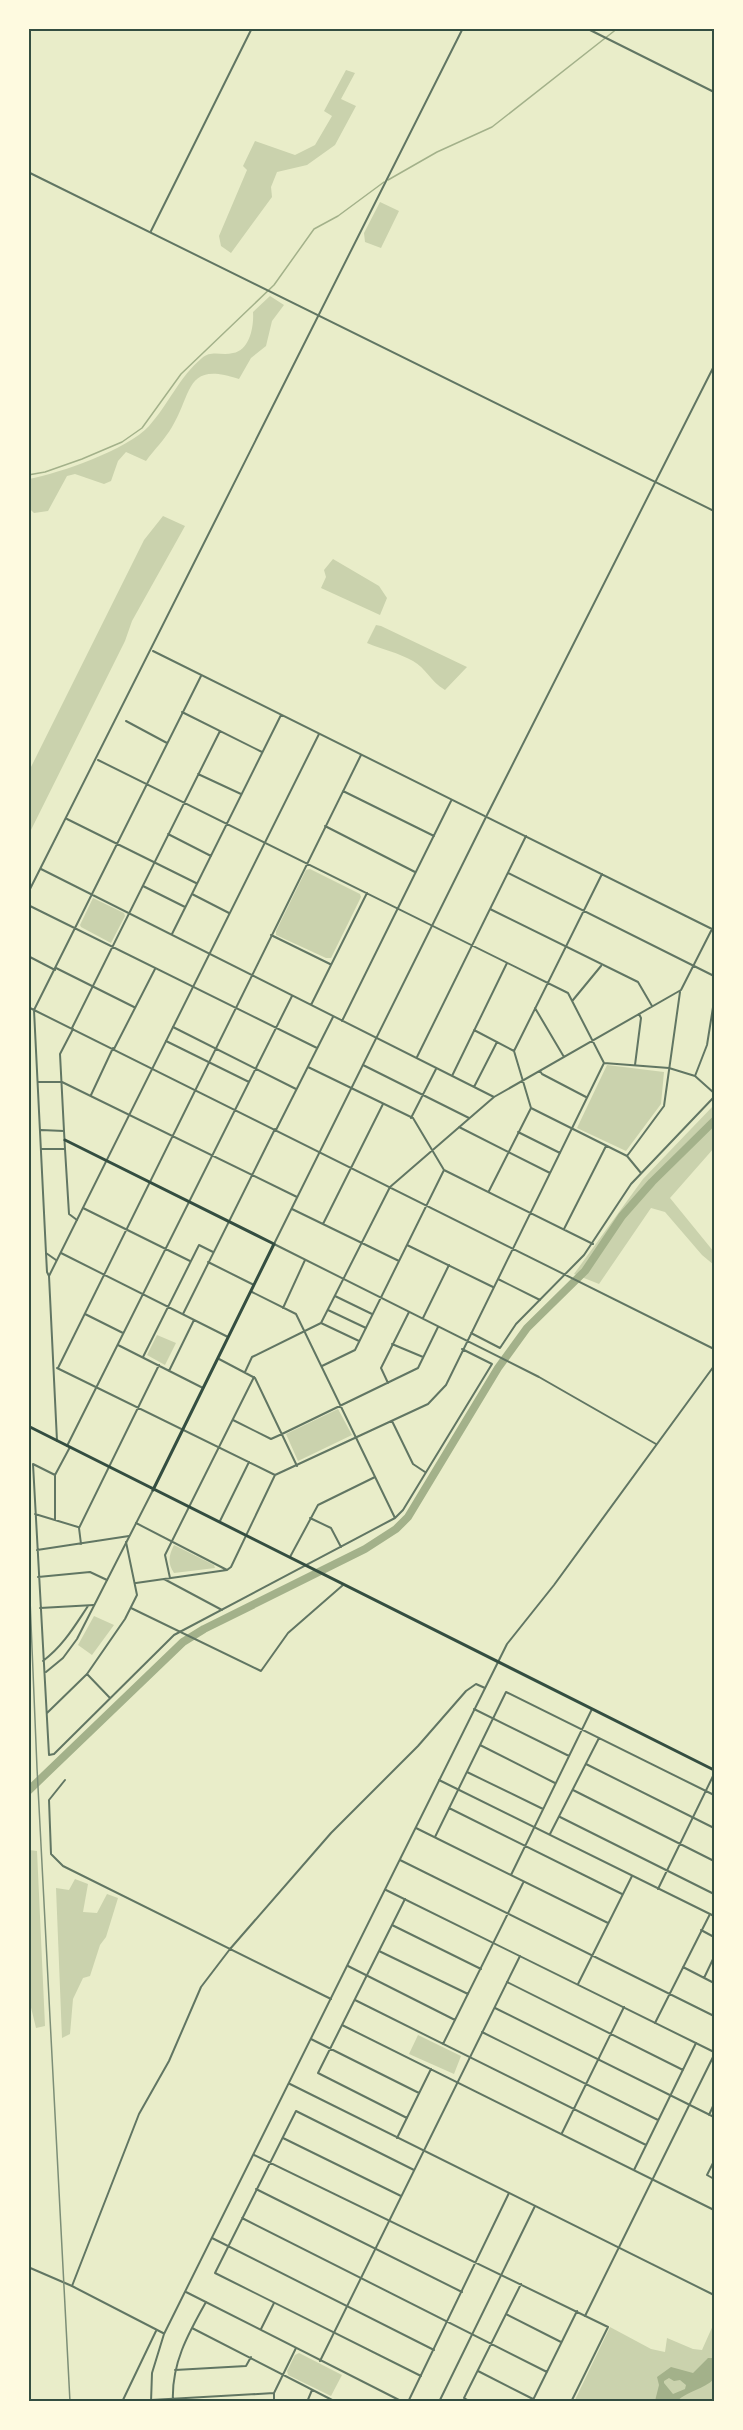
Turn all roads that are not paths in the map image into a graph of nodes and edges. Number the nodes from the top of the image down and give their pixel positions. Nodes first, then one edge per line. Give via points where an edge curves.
1 (252, 28) edge
2 (463, 28) edge
3 (587, 29) edge
4 (714, 92) edge
5 (28, 172) edge
6 (151, 231) junction
7 (320, 315) junction
8 (714, 366) edge
9 (657, 482) junction
10 (714, 511) edge
11 (152, 651) junction
12 (201, 676) junction
13 (182, 712) junction
14 (281, 715) junction
15 (126, 721) dead end
16 (220, 730) junction
17 (319, 734) junction
18 (167, 743) junction
19 (262, 752) junction
20 (361, 755) junction
21 (97, 759) junction
22 (198, 774) junction
23 (147, 784) junction
24 (343, 791) junction
25 (241, 794) junction
26 (452, 800) junction
27 (184, 802) junction
28 (486, 817) junction
29 (68, 819) junction
30 (227, 824) junction
31 (325, 826) junction
32 (168, 834) junction
33 (434, 836) junction
34 (526, 836) junction
35 (265, 843) junction
36 (117, 844) junction
37 (211, 856) junction
38 (307, 862) junction
39 (154, 863) junction
40 (41, 869) junction
41 (416, 872) junction
42 (508, 873) junction
43 (602, 874) junction
44 (197, 884) junction
45 (143, 886) junction
46 (28, 893) edge
47 (367, 893) junction
48 (192, 894) junction
49 (92, 895) junction
50 (28, 905) edge
51 (185, 907) junction
52 (398, 908) junction
53 (490, 909) junction
54 (584, 911) junction
55 (129, 913) junction
56 (229, 913) junction
57 (433, 926) junction
58 (76, 928) junction
59 (713, 930) edge
60 (172, 934) junction
61 (271, 935) junction
62 (472, 945) junction
63 (113, 946) junction
64 (566, 947) junction
65 (210, 953) junction
66 (28, 956) edge
67 (507, 963) junction
68 (331, 964) junction
69 (602, 965) junction
70 (694, 965) junction
71 (155, 967) junction
72 (56, 969) junction
73 (251, 976) junction
74 (714, 976) edge
75 (548, 983) junction
76 (93, 986) junction
77 (193, 987) junction
78 (681, 990) junction
79 (292, 996) junction
80 (573, 1000) junction
81 (714, 1001) edge
82 (311, 1005) junction
83 (652, 1006) junction
84 (28, 1007) edge
85 (235, 1007) junction
86 (135, 1008) junction
87 (535, 1008) junction
88 (34, 1010) junction
89 (639, 1014) junction
90 (333, 1017) junction
91 (342, 1022) junction
92 (173, 1027) junction
93 (276, 1028) junction
94 (72, 1029) junction
95 (474, 1030) junction
96 (376, 1039) junction
97 (166, 1041) junction
98 (593, 1041) junction
99 (497, 1042) junction
100 (214, 1048) junction
101 (317, 1048) junction
102 (114, 1049) junction
103 (514, 1051) junction
104 (564, 1057) junction
105 (416, 1058) junction
106 (208, 1062) junction
107 (604, 1062) junction
108 (363, 1065) junction
109 (635, 1065) junction
110 (308, 1067) junction
111 (152, 1068) junction
112 (255, 1068) junction
113 (436, 1068) junction
114 (669, 1068) junction
115 (540, 1071) junction
116 (452, 1076) junction
117 (695, 1076) junction
118 (522, 1080) junction
119 (38, 1082) junction
120 (62, 1082) junction
121 (249, 1082) junction
122 (474, 1087) junction
123 (351, 1088) junction
124 (296, 1089) junction
125 (194, 1090) junction
126 (423, 1094) junction
127 (714, 1095) edge
128 (91, 1096) junction
129 (494, 1097) junction
130 (587, 1097) junction
131 (383, 1104) junction
132 (531, 1108) junction
133 (235, 1109) junction
134 (130, 1114) junction
135 (411, 1118) junction
136 (469, 1118) junction
137 (459, 1127) junction
138 (275, 1129) junction
139 (572, 1129) junction
140 (41, 1130) junction
141 (64, 1131) junction
142 (518, 1132) junction
143 (172, 1136) junction
144 (64, 1140) junction
145 (606, 1146) junction
146 (41, 1149) junction
147 (65, 1149) junction
148 (432, 1149) junction
149 (320, 1151) junction
150 (508, 1152) junction
151 (560, 1153) junction
152 (212, 1155) junction
153 (627, 1156) junction
154 (106, 1161) junction
155 (351, 1167) junction
156 (444, 1170) junction
157 (550, 1173) junction
158 (641, 1173) junction
159 (252, 1174) junction
160 (149, 1183) junction
161 (390, 1187) junction
162 (488, 1192) junction
163 (298, 1197) junction
164 (189, 1202) junction
165 (426, 1206) junction
166 (83, 1208) junction
167 (292, 1209) junction
168 (530, 1213) junction
169 (77, 1220) junction
170 (228, 1222) junction
171 (323, 1224) junction
172 (564, 1229) junction
173 (126, 1230) junction
174 (362, 1243) junction
175 (274, 1244) junction
176 (593, 1244) junction
177 (407, 1245) junction
178 (512, 1248) junction
179 (166, 1249) junction
180 (213, 1252) junction
181 (46, 1253) junction
182 (61, 1253) junction
183 (56, 1260) junction
184 (305, 1260) junction
185 (190, 1261) junction
186 (399, 1261) junction
187 (208, 1262) junction
188 (449, 1265) junction
189 (104, 1275) junction
190 (566, 1275) junction
191 (49, 1276) junction
192 (344, 1279) junction
193 (498, 1279) junction
194 (254, 1285) junction
195 (493, 1287) junction
196 (250, 1292) junction
197 (143, 1294) junction
198 (335, 1296) junction
199 (381, 1297) junction
200 (540, 1300) junction
201 (168, 1307) junction
202 (283, 1308) junction
203 (328, 1310) junction
204 (409, 1311) junction
205 (85, 1314) junction
206 (183, 1314) junction
207 (372, 1314) junction
208 (423, 1318) junction
209 (195, 1320) junction
210 (321, 1323) junction
211 (438, 1327) junction
212 (366, 1328) junction
213 (305, 1331) junction
214 (124, 1333) junction
215 (471, 1333) junction
216 (228, 1337) junction
217 (467, 1340) junction
218 (359, 1341) junction
219 (392, 1344) junction
220 (118, 1345) junction
221 (462, 1349) junction
222 (714, 1349) edge
223 (143, 1357) junction
224 (424, 1358) junction
225 (218, 1359) junction
226 (159, 1365) junction
227 (321, 1366) junction
228 (714, 1366) edge
229 (53, 1368) junction
230 (58, 1368) junction
231 (169, 1371) junction
232 (245, 1372) junction
233 (254, 1377) junction
234 (388, 1383) junction
235 (97, 1388) junction
236 (203, 1388) junction
237 (341, 1406) junction
238 (138, 1408) junction
239 (233, 1420) junction
240 (392, 1421) junction
241 (28, 1426) edge
242 (183, 1429) junction
243 (282, 1434) junction
244 (357, 1437) junction
245 (57, 1441) junction
246 (656, 1444) junction
247 (69, 1447) junction
248 (218, 1447) junction
249 (250, 1462) junction
250 (297, 1466) junction
251 (110, 1467) junction
252 (425, 1472) junction
253 (55, 1475) junction
254 (275, 1475) junction
255 (375, 1477) junction
256 (153, 1490) junction
257 (188, 1507) junction
258 (35, 1514) junction
259 (310, 1518) junction
260 (395, 1518) junction
261 (55, 1520) junction
262 (219, 1521) junction
263 (136, 1523) junction
264 (79, 1528) junction
265 (246, 1534) junction
266 (129, 1536) junction
267 (172, 1541) junction
268 (126, 1542) junction
269 (81, 1544) junction
270 (342, 1548) junction
271 (37, 1550) junction
272 (290, 1557) junction
273 (309, 1567) junction
274 (227, 1569) junction
275 (39, 1577) junction
276 (170, 1578) junction
277 (164, 1579) junction
278 (107, 1580) junction
279 (136, 1583) junction
280 (344, 1584) junction
281 (87, 1605) junction
282 (95, 1605) junction
283 (40, 1608) junction
284 (131, 1608) junction
285 (222, 1610) junction
286 (180, 1631) junction
287 (43, 1661) junction
288 (498, 1662) junction
289 (46, 1672) dead end
290 (87, 1674) junction
291 (485, 1688) junction
292 (110, 1698) junction
293 (474, 1709) junction
294 (592, 1709) junction
295 (47, 1713) junction
296 (494, 1719) junction
297 (582, 1730) junction
298 (599, 1738) junction
299 (480, 1745) junction
300 (569, 1756) junction
301 (586, 1764) junction
302 (467, 1772) junction
303 (714, 1772) edge
304 (65, 1780) dead end
305 (439, 1780) junction
306 (556, 1783) junction
307 (458, 1789) junction
308 (573, 1790) junction
309 (706, 1791) junction
310 (714, 1795) edge
311 (449, 1808) junction
312 (543, 1809) junction
313 (560, 1817) junction
314 (693, 1818) junction
315 (534, 1827) junction
316 (416, 1828) junction
317 (714, 1828) edge
318 (550, 1835) junction
319 (435, 1837) junction
320 (680, 1844) junction
321 (525, 1845) junction
322 (400, 1860) junction
323 (714, 1861) edge
324 (667, 1871) junction
325 (511, 1875) junction
326 (632, 1876) junction
327 (524, 1882) junction
328 (658, 1889) junction
329 (386, 1890) junction
330 (622, 1894) junction
331 (714, 1894) edge
332 (405, 1899) junction
333 (508, 1914) junction
334 (710, 1914) junction
335 (714, 1916) edge
336 (608, 1923) junction
337 (392, 1925) junction
338 (701, 1930) junction
339 (714, 1937) edge
340 (494, 1943) junction
341 (230, 1948) junction
342 (379, 1951) junction
343 (592, 1955) junction
344 (520, 1956) junction
345 (714, 1958) edge
346 (348, 1966) junction
347 (683, 1967) junction
348 (481, 1969) junction
349 (367, 1975) junction
350 (704, 1978) junction
351 (507, 1982) junction
352 (714, 1983) edge
353 (578, 1984) junction
354 (468, 1994) junction
355 (670, 1994) junction
356 (331, 1999) junction
357 (355, 2000) junction
358 (624, 2007) junction
359 (495, 2008) junction
360 (714, 2016) edge
361 (456, 2020) junction
362 (655, 2023) junction
363 (342, 2025) junction
364 (482, 2032) junction
365 (611, 2034) junction
366 (311, 2039) junction
367 (696, 2043) junction
368 (443, 2044) junction
369 (330, 2049) junction
370 (714, 2053) edge
371 (470, 2058) junction
372 (598, 2059) junction
373 (431, 2069) junction
374 (683, 2070) junction
375 (457, 2082) junction
376 (289, 2084) junction
377 (586, 2084) junction
378 (419, 2093) junction
379 (671, 2095) junction
380 (714, 2104) edge
381 (690, 2105) junction
382 (574, 2109) junction
383 (709, 2115) junction
384 (714, 2117) edge
385 (407, 2118) junction
386 (658, 2120) junction
387 (562, 2133) junction
388 (283, 2138) junction
389 (397, 2138) junction
390 (646, 2145) junction
391 (424, 2151) junction
392 (254, 2155) junction
393 (714, 2161) edge
394 (270, 2163) junction
395 (634, 2169) junction
396 (414, 2170) junction
397 (653, 2179) junction
398 (714, 2179) edge
399 (256, 2189) junction
400 (509, 2193) junction
401 (401, 2196) junction
402 (535, 2206) junction
403 (714, 2210) edge
404 (242, 2218) junction
405 (388, 2222) junction
406 (212, 2238) junction
407 (228, 2246) junction
408 (619, 2248) junction
409 (375, 2250) junction
410 (476, 2261) junction
411 (28, 2266) edge
412 (501, 2274) junction
413 (361, 2278) junction
414 (521, 2284) junction
415 (72, 2286) junction
416 (186, 2292) junction
417 (462, 2292) junction
418 (714, 2295) edge
419 (206, 2302) junction
420 (274, 2303) junction
421 (347, 2306) junction
422 (577, 2312) junction
423 (506, 2314) junction
424 (585, 2316) junction
425 (447, 2322) junction
426 (192, 2328) junction
427 (261, 2329) junction
428 (156, 2331) junction
429 (164, 2334) junction
430 (333, 2334) junction
431 (472, 2334) junction
432 (561, 2342) junction
433 (491, 2344) junction
434 (296, 2348) junction
435 (434, 2350) junction
436 (251, 2357) junction
437 (320, 2361) junction
438 (175, 2370) junction
439 (477, 2371) junction
440 (547, 2372) junction
441 (283, 2374) junction
442 (421, 2376) junction
443 (312, 2390) junction
444 (274, 2393) junction
445 (173, 2400) edge
446 (532, 2400) edge
447 (151, 2401) edge
448 (123, 2402) edge
449 (274, 2402) edge
450 (307, 2402) edge
451 (336, 2402) edge
452 (404, 2402) edge
453 (408, 2402) edge
454 (439, 2402) edge
455 (471, 2402) edge
456 (571, 2402) edge

1 - 6 street
2 - 7 street
3 - 4 street
5 - 6 street
6 - 7 street
7 - 9 street
7 - 11 street
8 - 9 street
9 - 10 street
9 - 28 street
11 - 12 street
11 - 21 street
12 - 13 street
12 - 14 street
13 - 16 street
13 - 18 street
14 - 17 street
14 - 19 street
15 - 18 street
16 - 19 street
16 - 22 street
17 - 20 street
17 - 35 street
18 - 23 street
19 - 25 street
20 - 24 street
20 - 26 street
21 - 23 street
21 - 29 street
22 - 25 street
22 - 27 street
23 - 27 street
23 - 36 street
24 - 31 street
24 - 33 street
25 - 30 street
26 - 28 street
26 - 33 street
27 - 30 street
27 - 32 street
28 - 34 street
28 - 57 street
29 - 36 street
29 - 40 street
30 - 35 street
30 - 37 street
31 - 38 street
31 - 41 street
32 - 37 street
32 - 39 street
33 - 41 street
34 - 42 street
34 - 43 street
35 - 38 street
35 - 56 street
36 - 39 street
36 - 49 street
37 - 44 street
38 - 47 street
38 - 61 street
39 - 44 street
39 - 45 street
40 - 46 street
40 - 49 street
41 - 52 street
42 - 53 street
42 - 54 street
43 - 54 street
43 - 59 street
44 - 48 street
45 - 51 street
45 - 55 street
47 - 52 street
47 - 68 street
48 - 51 street
48 - 56 street
49 - 55 street
49 - 58 street
50 - 58 street
51 - 60 street
52 - 57 street
52 - 91 street
53 - 62 street
53 - 64 street
54 - 64 street
54 - 70 street
55 - 60 street
55 - 63 street
56 - 65 street
57 - 62 street
57 - 96 street
58 - 63 street
58 - 72 street
59 - 70 street
60 - 65 street
61 - 68 street
61 - 73 street
62 - 67 street
62 - 105 street
63 - 71 street
63 - 76 street
64 - 69 street
64 - 75 street
65 - 73 street
65 - 77 street
66 - 72 street
67 - 75 street
67 - 95 street
68 - 82 street
69 - 80 street
69 - 83 street via 638,982
70 - 74 street
70 - 78 street
71 - 77 street
71 - 86 street
72 - 76 street
72 - 88 street
73 - 79 street
73 - 85 street
75 - 80 street
75 - 87 street
76 - 86 street
76 - 94 street
77 - 85 street
77 - 92 street
78 - 83 street
78 - 114 street
79 - 82 street
79 - 93 street
80 - 98 street
81 - 117 street via 707,1045
82 - 90 street
83 - 89 street
84 - 88 street
85 - 93 street
85 - 100 street
86 - 102 street
87 - 103 street
87 - 104 street
88 - 94 street
88 - 119 street
89 - 98 street
89 - 109 street
90 - 91 street
90 - 101 street
91 - 96 street
92 - 97 street
92 - 100 street
93 - 101 street
93 - 112 street
94 - 102 street
94 - 120 street via 60,1054
95 - 99 street
95 - 116 street
96 - 105 street
96 - 108 street
97 - 106 street
97 - 111 street
98 - 104 street
98 - 107 street
99 - 103 street
99 - 122 street
100 - 106 street
100 - 112 street
101 - 110 street
102 - 111 street
102 - 128 street
103 - 118 street
104 - 115 street
105 - 113 street
106 - 121 street
106 - 125 street
107 - 109 street
107 - 130 street
108 - 123 street
108 - 126 street
109 - 114 street
110 - 123 street
110 - 124 street
111 - 125 street
111 - 134 street
112 - 121 street
112 - 124 street
113 - 116 street
113 - 126 street
114 - 117 street
114 - 153 street via 664,1106
115 - 118 street
115 - 130 street
116 - 122 street
117 - 127 street
118 - 129 street
118 - 132 street
119 - 120 street
119 - 140 street
120 - 128 street
120 - 141 street
121 - 133 street
122 - 129 street
123 - 131 street
123 - 149 street
124 - 138 street
125 - 133 street
125 - 143 street
126 - 135 street
126 - 136 street
127 - 158 street
128 - 134 street
129 - 136 street
130 - 139 street
131 - 135 street
131 - 155 street
132 - 139 street
132 - 142 street
133 - 138 street
133 - 152 street
134 - 143 street
134 - 154 street
135 - 148 street
136 - 137 street
137 - 148 street
137 - 150 street
138 - 149 street
138 - 159 street
139 - 145 street
139 - 151 street
140 - 141 street
140 - 146 street
141 - 144 street
142 - 150 street
142 - 151 street
143 - 152 street
143 - 160 street
144 - 147 street
144 - 154 main road
145 - 153 street
145 - 172 street
146 - 147 street
146 - 181 street
147 - 169 street via 69,1214
148 - 156 street
148 - 161 street
149 - 155 street
149 - 163 street
150 - 157 street
150 - 162 street
151 - 157 street
152 - 159 street
152 - 164 street
153 - 158 street
154 - 160 main road
154 - 166 street
155 - 161 street
155 - 171 street
156 - 162 street
156 - 165 street
157 - 168 street
158 - 176 street
159 - 163 street
159 - 170 street
160 - 164 main road
160 - 173 street
161 - 165 street
161 - 174 street
162 - 168 street
163 - 167 street
164 - 170 main road
164 - 179 street
165 - 177 street
165 - 178 street
166 - 169 street
166 - 173 street
167 - 171 street
167 - 175 street
168 - 172 street
168 - 178 street
169 - 182 street
170 - 175 main road
170 - 180 street
171 - 174 street
172 - 176 street
173 - 179 street
173 - 189 street
174 - 186 street
174 - 192 street
175 - 184 street
175 - 194 main road
176 - 190 street
177 - 186 street
177 - 188 street
178 - 190 street
178 - 193 street
179 - 185 street
179 - 197 street
180 - 185 street via 199,1245
180 - 187 street
181 - 183 street
181 - 191 street
182 - 183 street
182 - 189 street
183 - 191 street
184 - 192 street
184 - 202 street
185 - 201 street
186 - 199 street
187 - 194 street
187 - 206 street
188 - 195 street
188 - 208 street
189 - 197 street
189 - 205 street
190 - 200 street
190 - 222 street
191 - 229 street
192 - 198 street
192 - 199 street
193 - 195 street
193 - 200 street
194 - 196 main road
195 - 215 street
196 - 202 street
196 - 216 main road
197 - 201 street
197 - 214 street
198 - 203 street
198 - 207 street
199 - 204 street
199 - 207 street
200 - 215 street via 516,1324 500,1348
201 - 206 street
201 - 223 street
202 - 213 street via 296,1314
203 - 210 street
203 - 212 street
204 - 208 street
204 - 219 street
205 - 214 street
205 - 230 street
206 - 209 street
207 - 212 street
208 - 211 street
209 - 216 street
209 - 231 street
210 - 213 street
210 - 218 street
211 - 217 street
211 - 224 street
212 - 218 street
213 - 227 street
213 - 232 street via 252,1357
214 - 220 street
215 - 217 street
216 - 225 main road
217 - 221 street
217 - 246 street
218 - 227 street via 355,1350
219 - 224 street
219 - 234 street via 381,1368
220 - 223 street
220 - 235 street
221 - 240 street via 437,1396
221 - 252 street via 492,1364
223 - 226 street
224 - 234 street via 418,1368
225 - 232 street
225 - 236 main road
226 - 231 street
226 - 238 street
227 - 237 street
228 - 246 street
229 - 230 street
229 - 245 street
230 - 235 street
231 - 236 street
232 - 233 street
233 - 239 street
233 - 243 street
234 - 237 street
235 - 238 street
235 - 247 street
236 - 242 main road
237 - 243 street
237 - 244 street
238 - 242 street
238 - 251 street
239 - 243 street via 271,1439
239 - 248 street
240 - 244 street
240 - 252 street via 413,1464
241 - 245 main road
242 - 248 street
242 - 256 main road
243 - 250 street
244 - 250 street
244 - 255 street
245 - 247 main road
246 - 288 street via 507,1644
247 - 251 main road
247 - 253 street
248 - 249 street
248 - 257 street
249 - 254 street
249 - 262 street
250 - 254 street
251 - 256 main road
251 - 264 street
252 - 260 street
253 - 258 street via 33,1464
253 - 261 street
254 - 265 street
255 - 259 street via 318,1505
255 - 260 street
256 - 257 main road
256 - 263 street
257 - 262 main road
257 - 267 street
258 - 261 street
258 - 271 street
259 - 270 street via 331,1528
259 - 272 street
260 - 270 street
261 - 264 street
262 - 265 main road
263 - 266 street
263 - 267 street
264 - 269 street
265 - 272 main road
265 - 274 street
266 - 268 street
266 - 269 street
267 - 274 street
267 - 276 street via 165,1555
268 - 278 street
268 - 279 street
269 - 271 street
270 - 273 street
271 - 275 street
272 - 273 main road
273 - 280 main road
273 - 285 street
274 - 276 street
275 - 278 street via 90,1572
275 - 283 street
276 - 277 street
277 - 279 street
277 - 285 street
278 - 282 street
279 - 284 street via 137,1595
280 - 286 street via 288,1633 261,1671
280 - 288 main road
281 - 282 street
281 - 283 street
281 - 287 street via 63,1643
282 - 289 street via 69,1651
283 - 287 street
284 - 286 street
284 - 290 street
285 - 286 street
286 - 292 street
287 - 295 street
288 - 291 street
288 - 294 main road
290 - 292 street
290 - 295 street
291 - 293 street
291 - 341 street via 476,1684 466,1691 418,1746 331,1833
292 - 295 street via 49,1755
293 - 296 street
293 - 305 street
294 - 297 street
294 - 303 main road
296 - 297 street via 507,1692
296 - 299 street
296 - 300 street
297 - 298 street
297 - 300 street
298 - 301 street
298 - 309 street
299 - 302 street
299 - 306 street
300 - 306 street
301 - 308 street
301 - 314 street
302 - 307 street
302 - 312 street
303 - 309 street
304 - 341 street via 49,1800 51,1854 63,1866
305 - 307 street
305 - 316 street
306 - 312 street
307 - 311 street
307 - 315 street
308 - 313 street
308 - 320 street
309 - 310 street
309 - 314 street
311 - 319 street
311 - 321 street
312 - 315 street
313 - 318 street
313 - 324 street
314 - 317 street
314 - 320 street
315 - 318 street
315 - 321 street
316 - 319 street
316 - 322 street
318 - 326 street
319 - 325 street
320 - 323 street
320 - 324 street
321 - 325 street
321 - 330 street
322 - 329 street
322 - 333 street
324 - 328 street
324 - 331 street
325 - 327 street
326 - 328 street
326 - 330 street
327 - 333 street
327 - 336 street
328 - 334 street
329 - 332 street
329 - 346 street
330 - 336 street
332 - 337 street
332 - 340 street
333 - 340 street
333 - 343 street
334 - 335 street
334 - 338 street
336 - 343 street
337 - 342 street
337 - 348 street
338 - 339 street
338 - 347 street
340 - 344 street
340 - 348 street
341 - 356 street
341 - 415 street via 201,1987 169,2061 140,2114
342 - 349 street
342 - 354 street
343 - 353 street
343 - 355 street
344 - 351 street
344 - 353 street
345 - 350 street
346 - 349 street
346 - 356 street
347 - 350 street
347 - 355 street
348 - 354 street
349 - 357 street
349 - 361 street
350 - 352 street
351 - 359 street
351 - 365 street
353 - 358 street
354 - 361 street
355 - 360 street
355 - 362 street
356 - 366 street
357 - 363 street
357 - 368 street
358 - 362 street
358 - 365 street
359 - 364 street
359 - 372 street
361 - 368 street
362 - 367 street
363 - 369 street
363 - 373 street
364 - 371 street
364 - 377 street
365 - 372 street
365 - 374 street
366 - 369 street
366 - 376 street
367 - 370 street
367 - 374 street
368 - 371 street
369 - 378 street
369 - 385 street via 318,2073
370 - 381 street
371 - 375 street
371 - 382 street
372 - 377 street
372 - 379 street
373 - 375 street
373 - 378 street
374 - 379 street
375 - 387 street
375 - 391 street
376 - 389 street
376 - 392 street
377 - 382 street
377 - 386 street
378 - 385 street
379 - 381 street
379 - 386 street
380 - 383 street
381 - 383 street
381 - 397 street
382 - 387 street
382 - 390 street
383 - 384 street
385 - 389 street
386 - 390 street
387 - 395 street
388 - 394 street
388 - 396 street via 297,2112
388 - 401 street
389 - 391 street
390 - 395 street
391 - 396 street
391 - 400 street
392 - 394 street
392 - 406 street
393 - 398 street via 708,2175
394 - 399 street
394 - 405 street
395 - 397 street
396 - 401 street
397 - 403 street
397 - 408 street
399 - 404 street
399 - 409 street
400 - 402 street
400 - 410 street
401 - 405 street
402 - 408 street
402 - 412 street
404 - 407 street
404 - 413 street
405 - 409 street
405 - 410 street
406 - 407 street
406 - 416 street
407 - 420 street via 215,2273
407 - 421 street
408 - 418 street
408 - 424 street
409 - 413 street
409 - 417 street
410 - 412 street
410 - 417 street
411 - 415 street
412 - 414 street
412 - 431 street
413 - 421 street
413 - 425 street
414 - 422 street
414 - 423 street
415 - 428 street
416 - 419 street
416 - 429 street
417 - 425 street
419 - 426 street
419 - 427 street
420 - 427 street
420 - 430 street
421 - 430 street
421 - 435 street
422 - 424 street
422 - 432 street
423 - 432 street
423 - 433 street
424 - 456 street via 608,2327
425 - 431 street
425 - 435 street
426 - 436 street
426 - 438 street
427 - 434 street
428 - 429 street
428 - 448 street
429 - 447 street via 152,2373
430 - 437 street
430 - 442 street
431 - 433 street
431 - 454 street
432 - 440 street
433 - 439 street
433 - 440 street
434 - 437 street
434 - 441 street
435 - 442 street
436 - 438 street via 246,2366
436 - 441 street
437 - 452 street
438 - 445 street
439 - 446 street
439 - 455 street via 464,2398
440 - 446 street
441 - 443 street
441 - 444 street
442 - 453 street
443 - 450 street
443 - 451 street
444 - 445 street
444 - 449 street
445 - 447 street
447 - 448 street

